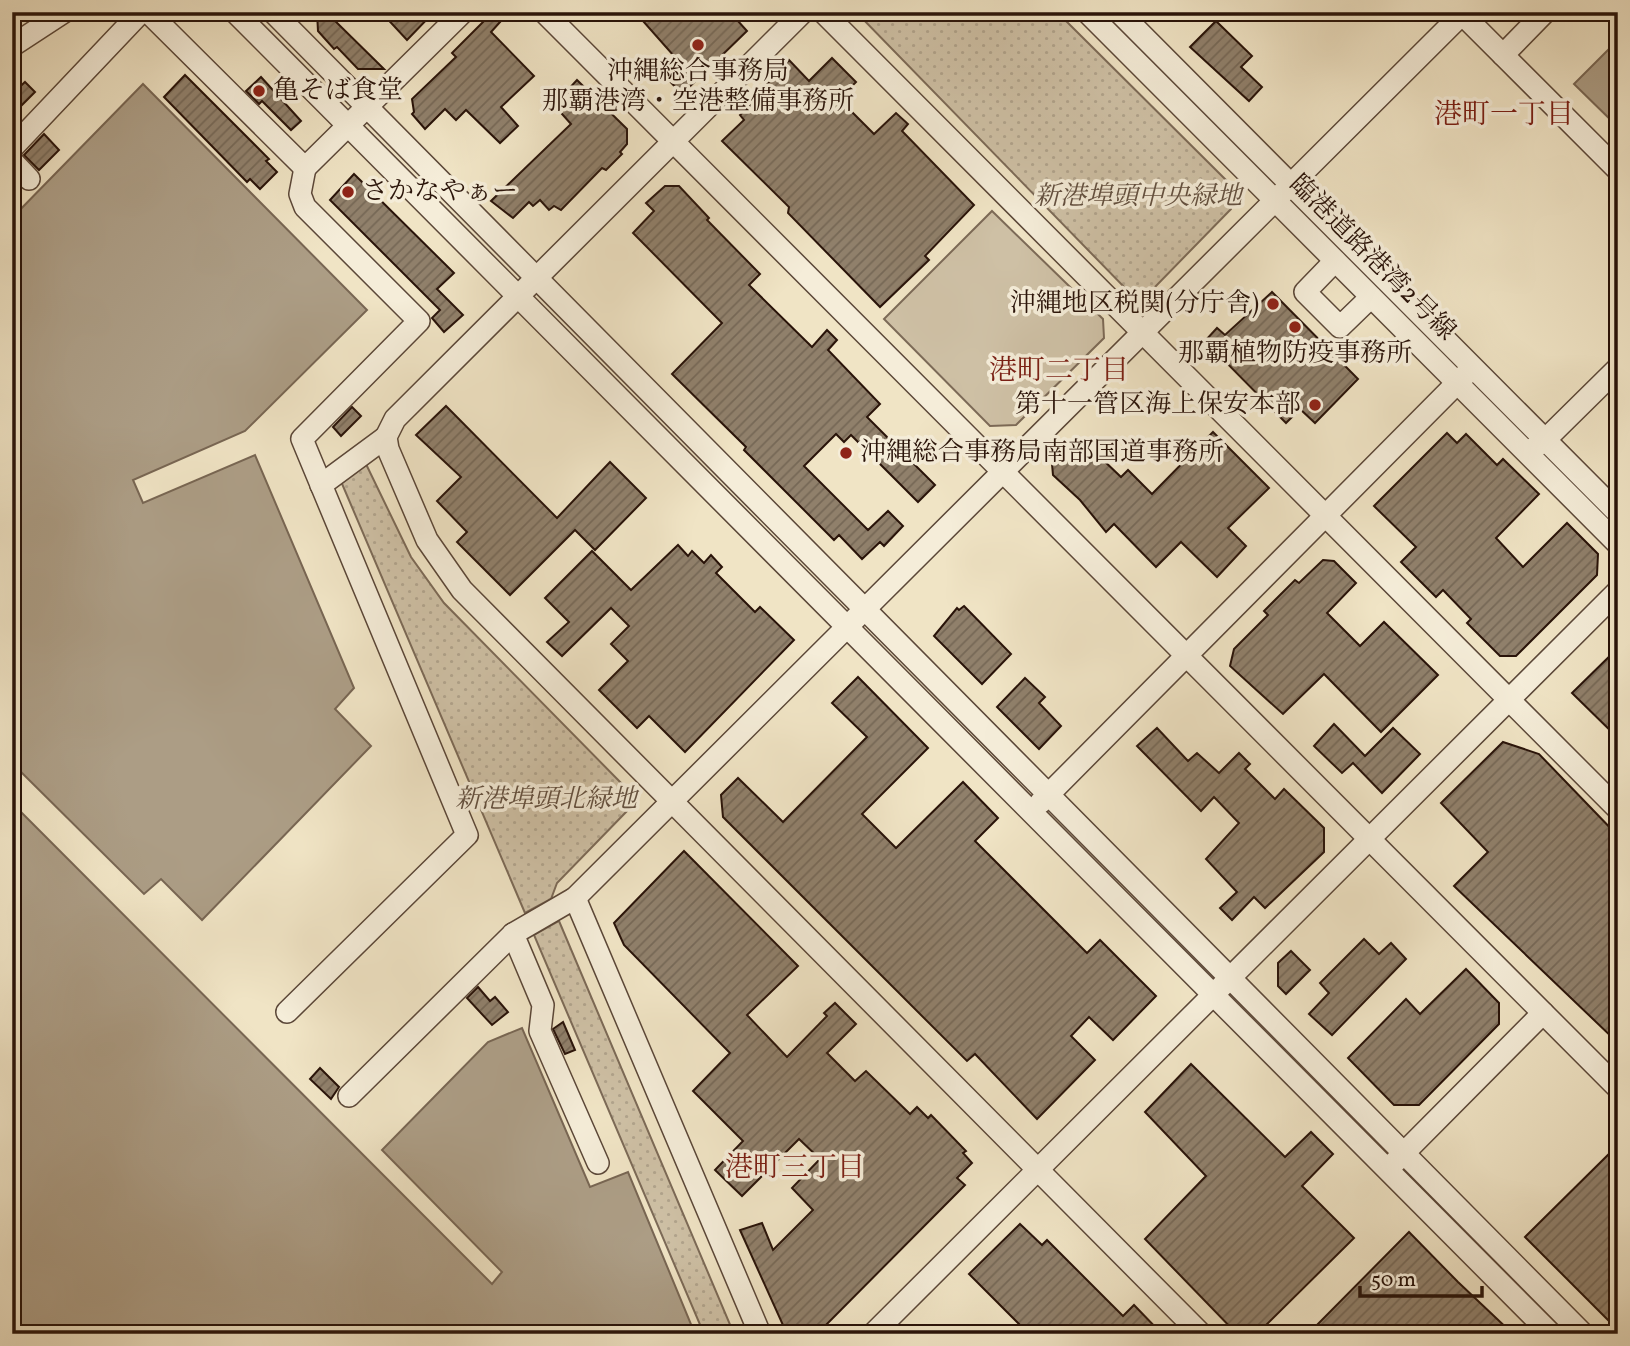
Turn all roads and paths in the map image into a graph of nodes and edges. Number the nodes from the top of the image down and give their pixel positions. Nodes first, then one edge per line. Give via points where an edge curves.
1 (64, 12) edge
2 (141, 12) edge
3 (148, 12) edge
4 (235, 12) edge
5 (463, 12) edge
6 (544, 12) edge
7 (803, 12) edge
8 (823, 12) edge
9 (1087, 12) edge
10 (1119, 12) edge
11 (1545, 12) edge
12 (1461, 13) edge
13 (280, 15) edge
14 (12, 46) edge
15 (1503, 55) junction
16 (367, 107) junction
17 (348, 125) junction
18 (674, 142) junction
19 (12, 148) edge
20 (12, 161) edge
21 (305, 168) junction
22 (1618, 170) edge
23 (29, 179) dead end
24 (1292, 185) junction
25 (1276, 201) junction
26 (1335, 261) junction
27 (537, 279) junction
28 (519, 297) junction
29 (1371, 297) junction
30 (1143, 335) junction
31 (1472, 367) junction
32 (1618, 368) edge
33 (1457, 383) junction
34 (386, 437) junction
35 (1545, 440) junction
36 (1526, 453) junction
37 (1004, 473) junction
38 (321, 485) junction
39 (1618, 513) edge
40 (1326, 515) junction
41 (1618, 544) edge
42 (1618, 590) edge
43 (866, 610) junction
44 (847, 629) junction
45 (1186, 656) junction
46 (1509, 700) junction
47 (1049, 794) junction
48 (671, 803) junction
49 (1618, 810) edge
50 (1031, 813) junction
51 (1369, 838) junction
52 (575, 898) junction
53 (513, 934) junction
54 (1230, 977) junction
55 (1212, 995) junction
56 (287, 1012) dead end
57 (1543, 1013) junction
58 (1618, 1088) edge
59 (349, 1096) dead end
60 (1404, 1153) junction
61 (598, 1163) dead end
62 (1038, 1170) junction
63 (1387, 1170) junction
64 (760, 1334) edge
65 (873, 1334) edge
66 (1201, 1334) edge
67 (1551, 1334) edge
68 (1583, 1334) edge

1 - 14 street
2 - 19 street
3 - 21 street
4 - 17 street
5 - 16 street
6 - 18 street
7 - 18 street
8 - 30 street
9 - 25 street, 臨港道路港湾2号線
10 - 24 street, 臨港道路港湾2号線
11 - 15 street
12 - 15 street
12 - 24 street
13 - 16 street
15 - 22 street
16 - 17 street
16 - 27 street
17 - 21 street
17 - 28 street
18 - 27 street
18 - 37 street
20 - 23 street
21 - 38 street via 300,194 305,207 419,321 302,439
24 - 25 street
24 - 31 street, 臨港道路港湾2号線
25 - 26 street, 臨港道路港湾2号線
25 - 30 street
26 - 29 street, 臨港道路港湾2号線
26 - 29 street via 1305,292 1340,327
27 - 28 street
27 - 43 street
28 - 34 street via 395,419
28 - 44 street
29 - 33 street, 臨港道路港湾2号線
30 - 37 street
30 - 40 street
31 - 33 street
31 - 35 street, 臨港道路港湾2号線
32 - 35 street
33 - 36 street, 臨港道路港湾2号線
33 - 40 street
34 - 38 street
34 - 48 street via 413,513 462,590
35 - 36 street
35 - 39 street, 臨港道路港湾2号線
36 - 41 street, 臨港道路港湾2号線
37 - 43 street
37 - 45 street
38 - 56 street via 467,835
40 - 45 street
40 - 46 street
42 - 46 street
43 - 44 street
43 - 47 street
44 - 48 street
44 - 50 street
45 - 47 street
45 - 51 street
46 - 49 street
46 - 51 street
47 - 50 street
47 - 54 street
48 - 52 street
48 - 62 street
50 - 55 street
51 - 54 street
51 - 57 street
52 - 53 street
52 - 64 street
53 - 59 street
53 - 61 street via 543,1005 540,1031
54 - 55 street
54 - 60 street
55 - 62 street
55 - 63 street
57 - 58 street
57 - 60 street
60 - 63 street
60 - 68 street
62 - 65 street
62 - 66 street
63 - 67 street

